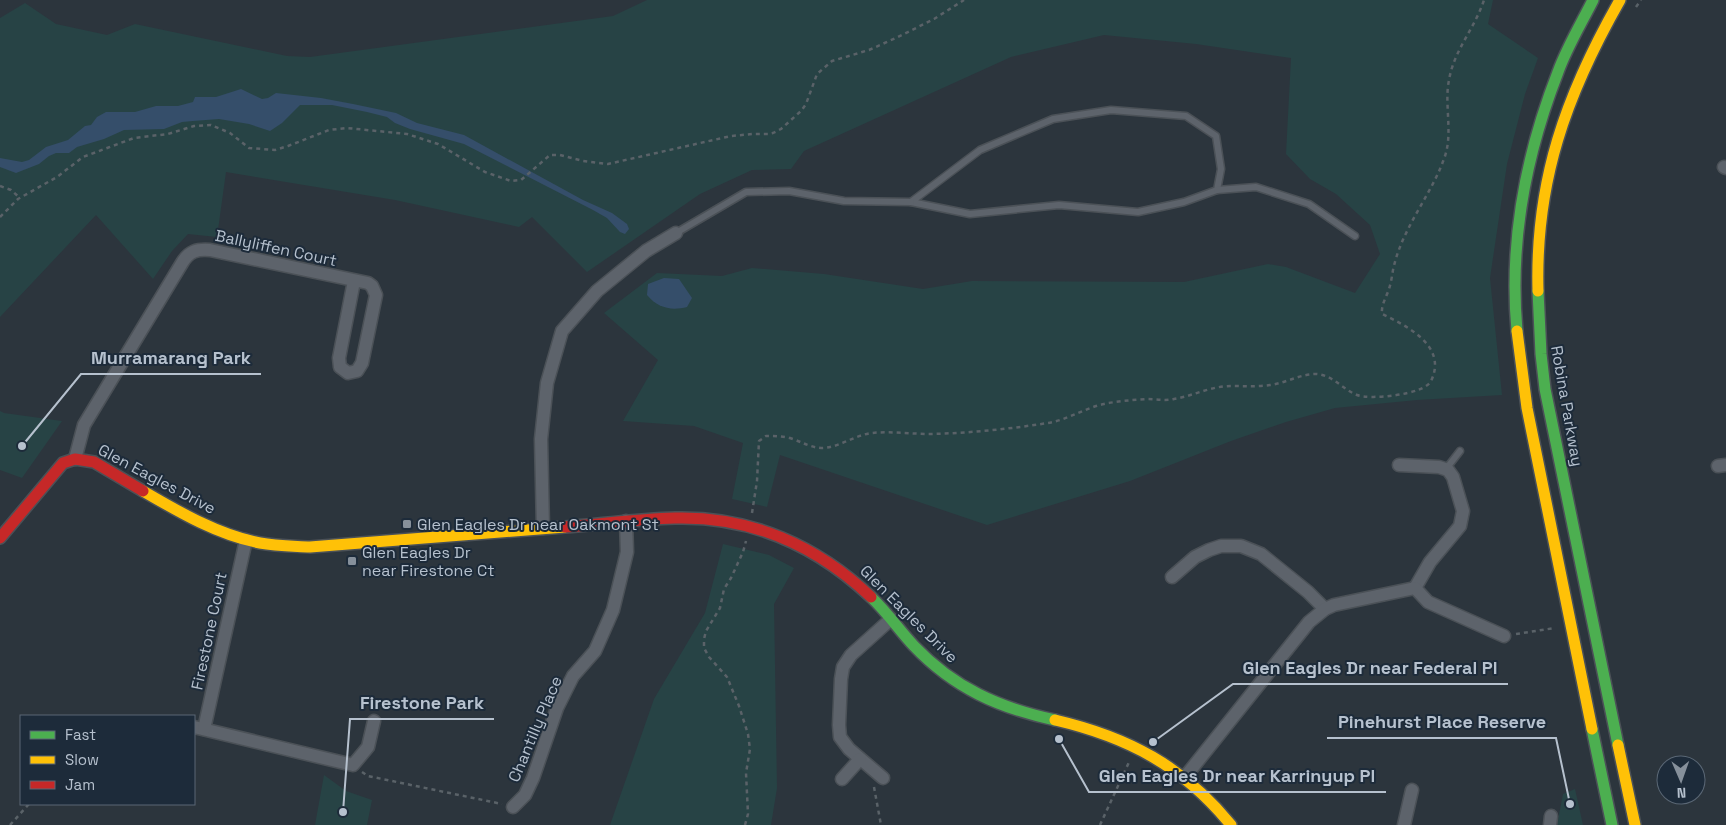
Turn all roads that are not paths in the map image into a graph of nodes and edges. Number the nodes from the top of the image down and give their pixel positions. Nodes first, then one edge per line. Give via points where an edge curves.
1 (1593, 0) edge
2 (1620, 0) edge
3 (1217, 190) junction
4 (912, 202) junction
5 (676, 233) joint
6 (1355, 236) dead end
7 (354, 280) junction
8 (1460, 451) dead end
9 (75, 459) junction
10 (1399, 465) dead end
11 (1446, 469) junction
12 (626, 521) junction
13 (543, 528) junction
14 (0, 538) edge
15 (246, 540) junction
16 (1172, 577) dead end
17 (1415, 588) junction
18 (1325, 609) junction
19 (891, 619) junction
20 (1504, 636) road end
21 (374, 721) dead end
22 (199, 728) edge
23 (860, 758) junction
24 (1185, 777) junction
25 (883, 778) road end
26 (842, 779) dead end
27 (1412, 790) dead end
28 (513, 807) road end
29 (1231, 825) edge
30 (1404, 825) edge
31 (1612, 825) edge
32 (1635, 825) edge

1 - 31 main road via 1558,70 1527,170 1515,275 1516,344
2 - 32 main road, Robina Parkway via 1583,70 1556,145 1548,179 1537,277 1545,389
3 - 4 lane via 1184,202 1138,212 1059,205 970,214
3 - 4 lane via 1221,169 1216,136 1186,116 1111,110 1053,119 980,150
3 - 6 lane via 1256,188 1309,204
4 - 5 lane via 844,201 789,191 746,192
5 - 13 street via 646,251 597,291 562,331 546,392 542,439
7 - 7 street, Ballyliffen Court via 338,358 340,367 348,373 357,370 362,363 376,295 372,286
7 - 9 street, Ballyliffen Court via 210,250 192,251 84,426
8 - 11 lane
9 - 14 main road via 63,463
9 - 15 main road, Glen Eagles Drive via 94,462 197,522
10 - 11 street
11 - 17 street via 1453,477 1463,511 1462,521 1430,562
12 - 13 main road, Glen Eagles Drive
12 - 19 main road, Glen Eagles Drive via 703,518 750,527 796,543 836,566
12 - 28 street, Chantilly Place via 627,552 613,610 595,651 574,676 557,708 533,778 525,795
13 - 15 main road, Glen Eagles Drive via 310,547
15 - 22 street, Firestone Court
16 - 18 street via 1195,556 1221,546 1241,546 1261,554
17 - 18 street
17 - 20 street via 1428,602
18 - 24 street via 1309,622
19 - 23 street via 851,655 842,673 840,737
19 - 24 main road, Glen Eagles Drive via 935,666 979,695 1025,714 1112,736 1161,760
21 - 22 street, Firestone Court via 368,747 353,765
23 - 25 street
23 - 26 street
24 - 29 main road, Glen Eagles Drive via 1209,798
27 - 30 street

